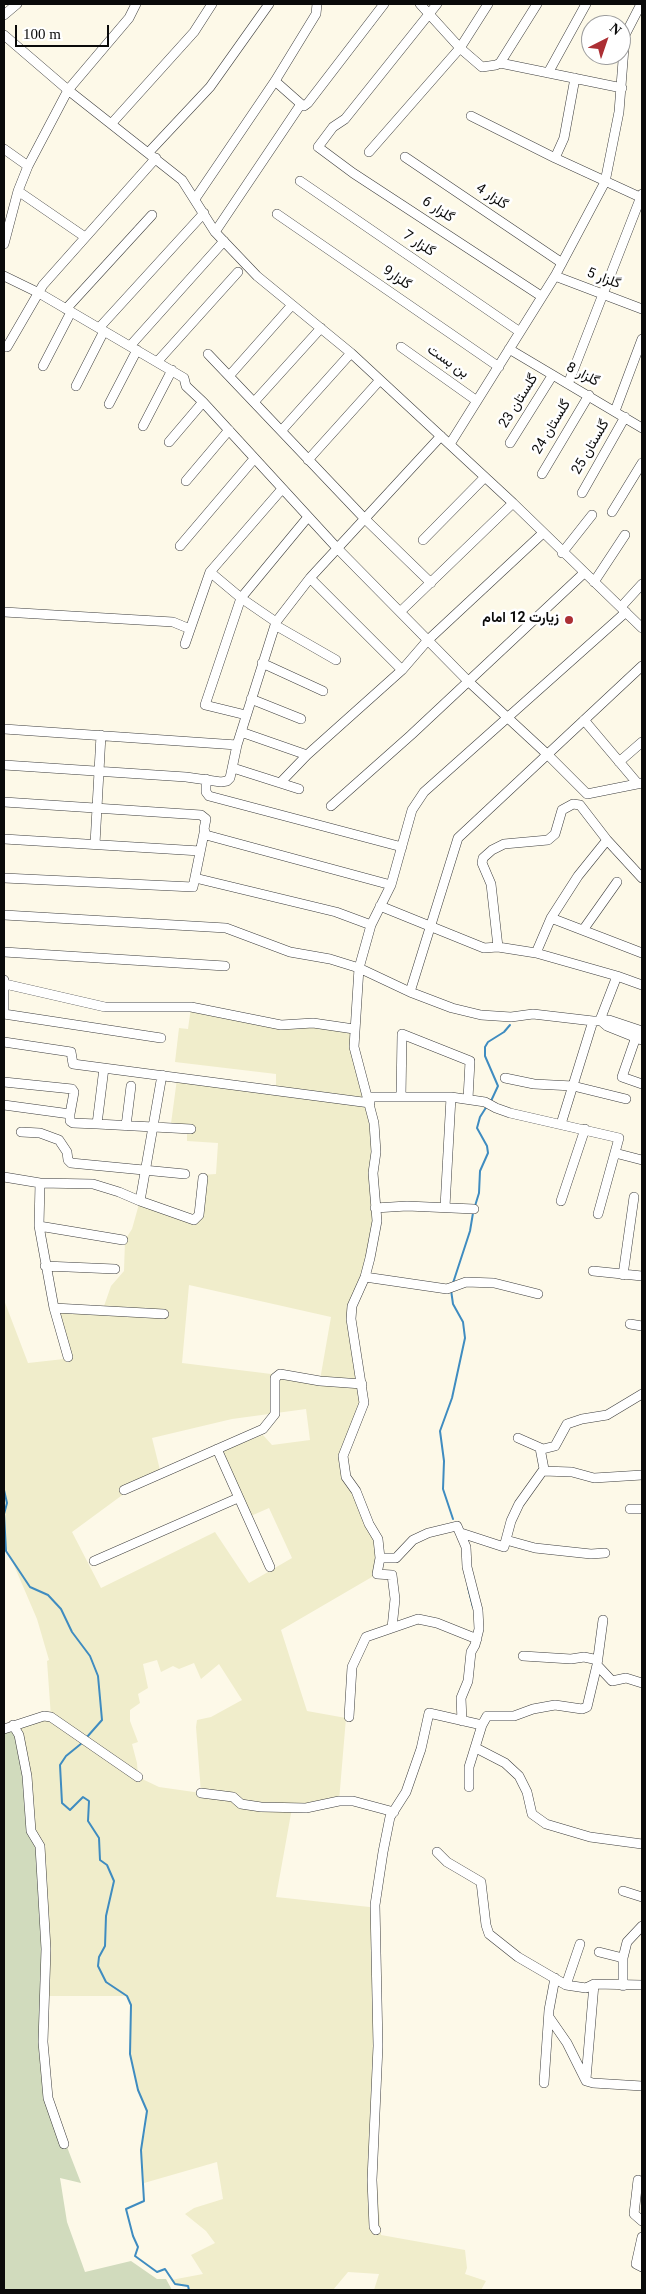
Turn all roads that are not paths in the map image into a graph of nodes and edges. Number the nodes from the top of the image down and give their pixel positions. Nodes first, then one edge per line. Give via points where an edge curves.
1 (17, 4) edge
2 (136, 4) edge
3 (212, 4) edge
4 (269, 4) edge
5 (317, 4) edge
6 (384, 4) edge
7 (420, 4) edge
8 (437, 4) edge
9 (488, 4) edge
10 (537, 4) edge
11 (586, 4) edge
12 (641, 5) edge
13 (430, 14) junction
14 (4, 15) edge
15 (638, 21) edge
16 (4, 35) edge
17 (460, 48) junction
18 (500, 62) junction
19 (548, 73) junction
20 (575, 78) junction
21 (275, 81) junction
22 (622, 88) junction
23 (68, 90) junction
24 (301, 104) junction
25 (471, 116) dead end
26 (112, 123) junction
27 (4, 149) edge
28 (369, 152) dead end
29 (153, 155) junction
30 (405, 157) dead end
31 (555, 158) junction
32 (28, 166) junction
33 (300, 181) dead end
34 (605, 182) junction
35 (18, 191) junction
36 (642, 196) edge
37 (195, 199) junction
38 (4, 210) edge
39 (13, 213) junction
40 (204, 213) junction
41 (277, 214) dead end
42 (152, 215) dead end
43 (215, 232) junction
44 (85, 237) junction
45 (224, 241) junction
46 (4, 244) edge
47 (562, 263) junction
48 (238, 272) dead end
49 (4, 276) edge
50 (554, 276) junction
51 (39, 292) junction
52 (602, 295) junction
53 (542, 296) junction
54 (292, 305) junction
55 (642, 309) edge
56 (68, 310) junction
57 (321, 328) junction
58 (102, 330) junction
59 (520, 332) junction
60 (642, 339) edge
61 (7, 347) dead end
62 (402, 347) dead end
63 (133, 348) junction
64 (509, 349) junction
65 (351, 353) junction
66 (208, 354) dead end
67 (157, 362) junction
68 (43, 366) dead end
69 (499, 367) junction
70 (172, 370) junction
71 (230, 375) junction
72 (552, 376) junction
73 (380, 380) junction
74 (568, 384) junction
75 (76, 386) dead end
76 (589, 395) junction
77 (255, 401) junction
78 (477, 401) junction
79 (203, 402) junction
80 (110, 404) dead end
81 (614, 411) junction
82 (626, 417) junction
83 (144, 426) dead end
84 (642, 428) edge
85 (229, 430) junction
86 (282, 430) junction
87 (440, 436) junction
88 (169, 442) dead end
89 (450, 444) junction
90 (510, 444) dead end
91 (254, 459) junction
92 (308, 460) junction
93 (642, 463) edge
94 (542, 474) dead end
95 (485, 477) junction
96 (186, 481) dead end
97 (282, 489) junction
98 (582, 492) dead end
99 (513, 503) junction
100 (612, 512) dead end
101 (592, 515) dead end
102 (308, 517) junction
103 (364, 518) junction
104 (543, 533) junction
105 (625, 535) dead end
106 (423, 540) dead end
107 (180, 546) dead end
108 (337, 548) junction
109 (562, 553) junction
110 (210, 572) junction
111 (584, 573) junction
112 (310, 578) junction
113 (594, 582) junction
114 (431, 583) junction
115 (642, 584) edge
116 (241, 598) junction
117 (623, 609) junction
118 (4, 612) edge
119 (400, 612) junction
120 (275, 623) junction
121 (642, 628) edge
122 (190, 629) junction
123 (427, 641) junction
124 (185, 644) dead end
125 (336, 660) dead end
126 (262, 663) junction
127 (642, 666) edge
128 (402, 670) junction
129 (468, 681) junction
130 (324, 691) dead end
131 (251, 699) junction
132 (246, 715) junction
133 (508, 717) junction
134 (301, 719) dead end
135 (584, 720) junction
136 (4, 729) edge
137 (241, 732) junction
138 (101, 735) junction
139 (642, 742) edge
140 (237, 745) junction
141 (307, 755) junction
142 (548, 755) junction
143 (619, 762) junction
144 (4, 765) edge
145 (233, 768) junction
146 (99, 771) junction
147 (206, 779) junction
148 (280, 783) junction
149 (640, 784) edge
150 (298, 789) dead end
151 (4, 802) edge
152 (331, 806) dead end
153 (97, 808) junction
154 (204, 833) junction
155 (4, 839) edge
156 (607, 840) junction
157 (95, 844) junction
158 (402, 847) junction
159 (200, 850) junction
160 (4, 878) edge
161 (195, 878) junction
162 (642, 878) edge
163 (617, 882) dead end
164 (391, 884) junction
165 (380, 906) junction
166 (4, 915) edge
167 (551, 918) junction
168 (371, 925) junction
169 (431, 927) junction
170 (583, 930) junction
171 (498, 947) junction
172 (4, 952) edge
173 (536, 953) junction
174 (642, 953) edge
175 (225, 966) dead end
176 (359, 968) junction
177 (617, 976) junction
178 (4, 982) edge
179 (642, 985) edge
180 (410, 992) junction
181 (4, 1013) edge
182 (597, 1020) junction
183 (354, 1028) junction
184 (640, 1035) edge
185 (161, 1038) dead end
186 (4, 1042) edge
187 (104, 1068) junction
188 (162, 1075) junction
189 (505, 1078) dead end
190 (4, 1082) edge
191 (642, 1084) edge
192 (131, 1086) dead end
193 (573, 1086) junction
194 (451, 1096) junction
195 (401, 1097) junction
196 (468, 1099) junction
197 (626, 1099) dead end
198 (369, 1100) junction
199 (4, 1105) edge
200 (70, 1114) junction
201 (97, 1124) junction
202 (561, 1124) junction
203 (126, 1126) junction
204 (152, 1128) junction
205 (191, 1129) dead end
206 (585, 1129) junction
207 (21, 1132) dead end
208 (615, 1153) junction
209 (642, 1160) edge
210 (145, 1170) junction
211 (185, 1174) dead end
212 (4, 1177) edge
213 (203, 1178) dead end
214 (40, 1183) junction
215 (634, 1197) dead end
216 (140, 1201) junction
217 (561, 1201) dead end
218 (445, 1207) junction
219 (375, 1208) junction
220 (474, 1209) dead end
221 (598, 1214) dead end
222 (39, 1226) junction
223 (123, 1240) dead end
224 (46, 1266) junction
225 (115, 1269) dead end
226 (593, 1271) dead end
227 (623, 1275) junction
228 (642, 1276) edge
229 (365, 1277) junction
230 (538, 1294) dead end
231 (54, 1308) junction
232 (164, 1314) dead end
233 (630, 1324) dead end
234 (642, 1326) edge
235 (68, 1357) dead end
236 (362, 1384) junction
237 (642, 1394) edge
238 (518, 1438) dead end
239 (540, 1448) junction
240 (217, 1449) junction
241 (543, 1471) junction
242 (642, 1475) edge
243 (124, 1490) dead end
244 (238, 1498) junction
245 (630, 1509) dead end
246 (642, 1509) edge
247 (461, 1533) junction
248 (506, 1540) junction
249 (605, 1553) dead end
250 (380, 1558) junction
251 (94, 1561) dead end
252 (270, 1568) dead end
253 (603, 1620) dead end
254 (392, 1628) junction
255 (477, 1639) junction
256 (523, 1656) dead end
257 (597, 1662) junction
258 (642, 1682) edge
259 (349, 1717) dead end
260 (462, 1721) junction
261 (13, 1725) junction
262 (482, 1725) junction
263 (4, 1730) edge
264 (476, 1748) junction
265 (138, 1777) dead end
266 (469, 1787) dead end
267 (201, 1793) dead end
268 (394, 1812) junction
269 (642, 1844) edge
270 (437, 1852) dead end
271 (623, 1891) dead end
272 (642, 1897) edge
273 (642, 1926) edge
274 (639, 1935) edge
275 (580, 1944) dead end
276 (599, 1952) dead end
277 (623, 1958) junction
278 (555, 1978) junction
279 (594, 1984) junction
280 (566, 1985) junction
281 (642, 1985) edge
282 (623, 1986) junction
283 (549, 2017) junction
284 (586, 2080) junction
285 (544, 2083) dead end
286 (642, 2086) edge
287 (64, 2144) dead end
288 (638, 2180) dead end
289 (642, 2220) edge
290 (376, 2230) dead end
291 (642, 2237) edge
292 (642, 2267) edge

1 - 14 street
2 - 23 street via 129,18
3 - 26 street via 194,32
4 - 29 street via 210,87
5 - 21 street via 316,14
6 - 24 street via 308,103
7 - 13 street
8 - 13 street
9 - 17 street
10 - 18 street
11 - 19 street
12 - 15 street
13 - 17 street
13 - 53 street, گلزار 6 via 345,119 333,127 318,147
15 - 22 street via 625,35
16 - 23 street
17 - 18 street via 482,67
17 - 28 street
18 - 19 street
19 - 20 street
20 - 22 street
20 - 31 street via 564,138
21 - 24 street
21 - 37 street
22 - 34 street
23 - 26 street
23 - 32 street
24 - 43 street
25 - 31 street
26 - 29 street
27 - 32 street
29 - 37 street via 182,180
29 - 44 street
30 - 47 street, گلزار 4
31 - 34 street
32 - 35 street
33 - 59 street, گلزار 7
34 - 36 street
34 - 47 street
35 - 39 street
35 - 44 street
36 - 52 street
37 - 40 street
38 - 39 street
39 - 46 street
40 - 43 street
40 - 58 street
41 - 69 street, گلزار9
42 - 56 street
43 - 45 street
44 - 51 street
45 - 54 street via 257,276
45 - 63 street
47 - 50 street
48 - 67 street
49 - 51 street
50 - 52 street, گلزار 5
50 - 53 street
51 - 56 street
51 - 61 street
52 - 55 street, گلزار 5
52 - 74 street
53 - 59 street
54 - 57 street
54 - 71 street
56 - 58 street
56 - 68 street
57 - 65 street
57 - 77 street
58 - 63 street
58 - 75 street
59 - 64 street
60 - 81 street
62 - 78 street, بن بست
63 - 67 street
63 - 80 street
64 - 69 street
64 - 72 street, گلزار 8
65 - 73 street
65 - 86 street
66 - 71 street
67 - 70 street
69 - 78 street
70 - 79 street via 184,378 186,386
70 - 83 street
71 - 77 street
72 - 74 street, گلزار 8
72 - 90 street, گلستان 23
73 - 87 street
73 - 92 street
74 - 76 street, گلزار 8
76 - 81 street, گلزار 8
76 - 94 street, گلستان 24
77 - 86 street
78 - 89 street
79 - 85 street
79 - 88 street
81 - 82 street, گلزار 8
82 - 84 street, گلزار 8
82 - 98 street, گلستان 25
85 - 91 street
85 - 96 street
86 - 92 street
87 - 89 street
87 - 103 street
89 - 95 street
91 - 97 street
91 - 107 street
92 - 103 street
93 - 100 street
95 - 99 street
95 - 106 street
97 - 102 street
97 - 110 street
99 - 104 street
99 - 114 street
101 - 109 street
102 - 108 street
102 - 116 street
103 - 108 street
103 - 114 street
104 - 109 street
104 - 123 street
105 - 113 street
108 - 112 street
108 - 119 street
109 - 111 street
110 - 116 street
110 - 122 street
111 - 113 street
111 - 129 street
112 - 120 street
112 - 128 street
113 - 117 street
114 - 119 street
115 - 117 street
116 - 120 street
116 - 132 street via 205,705
117 - 121 street
117 - 133 street
118 - 122 street via 173,622
119 - 123 street
120 - 125 street
120 - 126 street
122 - 124 street
123 - 128 street
123 - 129 street
126 - 130 street
126 - 131 street
127 - 135 street
128 - 141 street
129 - 133 street
129 - 152 street
131 - 132 street
131 - 134 street
132 - 137 street
133 - 142 street
133 - 158 street via 424,792 412,810
135 - 142 street
135 - 143 street
136 - 138 street
137 - 140 street
137 - 141 street
138 - 140 street
138 - 146 street
139 - 143 street
140 - 145 street
141 - 148 street
142 - 149 street via 589,795
142 - 169 street via 458,838
143 - 149 street
144 - 146 street
145 - 147 street via 228,781
145 - 148 street
146 - 147 street
146 - 153 street
147 - 158 street via 209,796
148 - 150 street
151 - 153 street
153 - 154 street via 201,814 206,819
153 - 157 street
154 - 159 street
154 - 164 street
155 - 157 street
156 - 162 street
156 - 167 street via 578,876
156 - 171 street via 580,805 573,804 562,810 555,834 548,840 504,844 483,858 491,884
157 - 159 street
158 - 164 street
159 - 161 street
160 - 161 street via 193,887
161 - 168 street via 336,912
163 - 170 street
164 - 165 street
165 - 168 street
165 - 169 street
166 - 176 street via 226,928 290,952
167 - 170 street
167 - 173 street
168 - 176 street
169 - 171 street via 484,948
169 - 180 street
170 - 174 street
171 - 173 street
172 - 175 street
173 - 177 street
176 - 180 street
176 - 183 street
177 - 179 street
177 - 182 street
178 - 181 street
178 - 183 street via 105,1007 192,1007 281,1025 313,1023
180 - 182 street via 481,1015 511,1017 533,1014
181 - 185 street
182 - 184 street via 609,1020
182 - 193 street
183 - 198 street via 354,1047
184 - 191 street via 622,1077
186 - 187 street via 71,1052 72,1064
187 - 188 street
187 - 201 street
188 - 198 street
188 - 204 street
189 - 193 street via 534,1084
190 - 200 street via 72,1089
192 - 203 street
193 - 197 street
193 - 202 street
194 - 195 street
194 - 196 street
194 - 218 street
195 - 196 street via 402,1034 470,1061
195 - 198 street
196 - 202 street via 510,1113
198 - 219 street via 375,1136
199 - 200 street
200 - 201 street via 69,1119 73,1123
201 - 203 street
202 - 206 street
203 - 204 street
204 - 205 street
204 - 210 street
206 - 208 street via 619,1138
206 - 217 street
207 - 210 street via 40,1133 58,1140 71,1163
208 - 209 street
208 - 221 street
210 - 211 street
210 - 216 street
212 - 214 street
213 - 216 street via 199,1215 194,1220
214 - 216 street via 93,1184
214 - 222 street
215 - 227 street
218 - 219 street
218 - 220 street
219 - 229 street via 377,1221
222 - 223 street
222 - 224 street
224 - 225 street
224 - 231 street
226 - 227 street
227 - 228 street
229 - 230 street via 447,1289 466,1282 494,1283
229 - 236 street via 352,1306 351,1319
231 - 232 street
231 - 235 street
233 - 234 street
236 - 240 street via 277,1375 275,1414 263,1429
236 - 250 street via 364,1403 342,1456 346,1477 378,1539
237 - 239 street via 606,1415 567,1424 558,1444
238 - 239 street
239 - 241 street
240 - 243 street
240 - 244 street
241 - 242 street via 572,1472 594,1478
241 - 248 street via 519,1504
244 - 251 street
244 - 252 street
245 - 246 street
247 - 248 street via 503,1547
247 - 250 street via 458,1526 428,1533 413,1540 396,1558
247 - 255 street via 478,1610
248 - 249 street via 535,1548
250 - 254 street via 377,1574 392,1575 395,1600
253 - 257 street
254 - 255 street via 418,1619 438,1623
254 - 259 street via 366,1637 362,1645 352,1667
255 - 260 street via 461,1698
256 - 257 street via 584,1657
257 - 258 street via 612,1680 626,1678
257 - 262 street via 586,1708 555,1705 514,1716 487,1716
260 - 262 street
260 - 268 street via 428,1713 421,1749 406,1792
261 - 263 street
261 - 265 street via 51,1717
261 - 287 street via 19,1735 27,1776 31,1831 40,1846 46,1948 43,2042 48,2098
262 - 264 street
264 - 266 street via 469,1767
264 - 269 street via 505,1763 519,1776 532,1814 546,1824 590,1837
267 - 268 street via 233,1797 241,1804 261,1807 306,1808 353,1801
268 - 290 street via 390,1817 375,1905 378,2046 372,2180
270 - 278 street via 447,1862 481,1882 489,1934 518,1957
271 - 272 street
273 - 274 street
274 - 277 street via 627,1942
275 - 280 street
276 - 277 street
277 - 282 street
278 - 280 street
278 - 283 street
279 - 280 street via 586,1988
279 - 282 street
279 - 284 street
281 - 282 street
283 - 284 street
283 - 285 street
284 - 286 street
288 - 289 street via 634,2214
291 - 292 street via 636,2264

